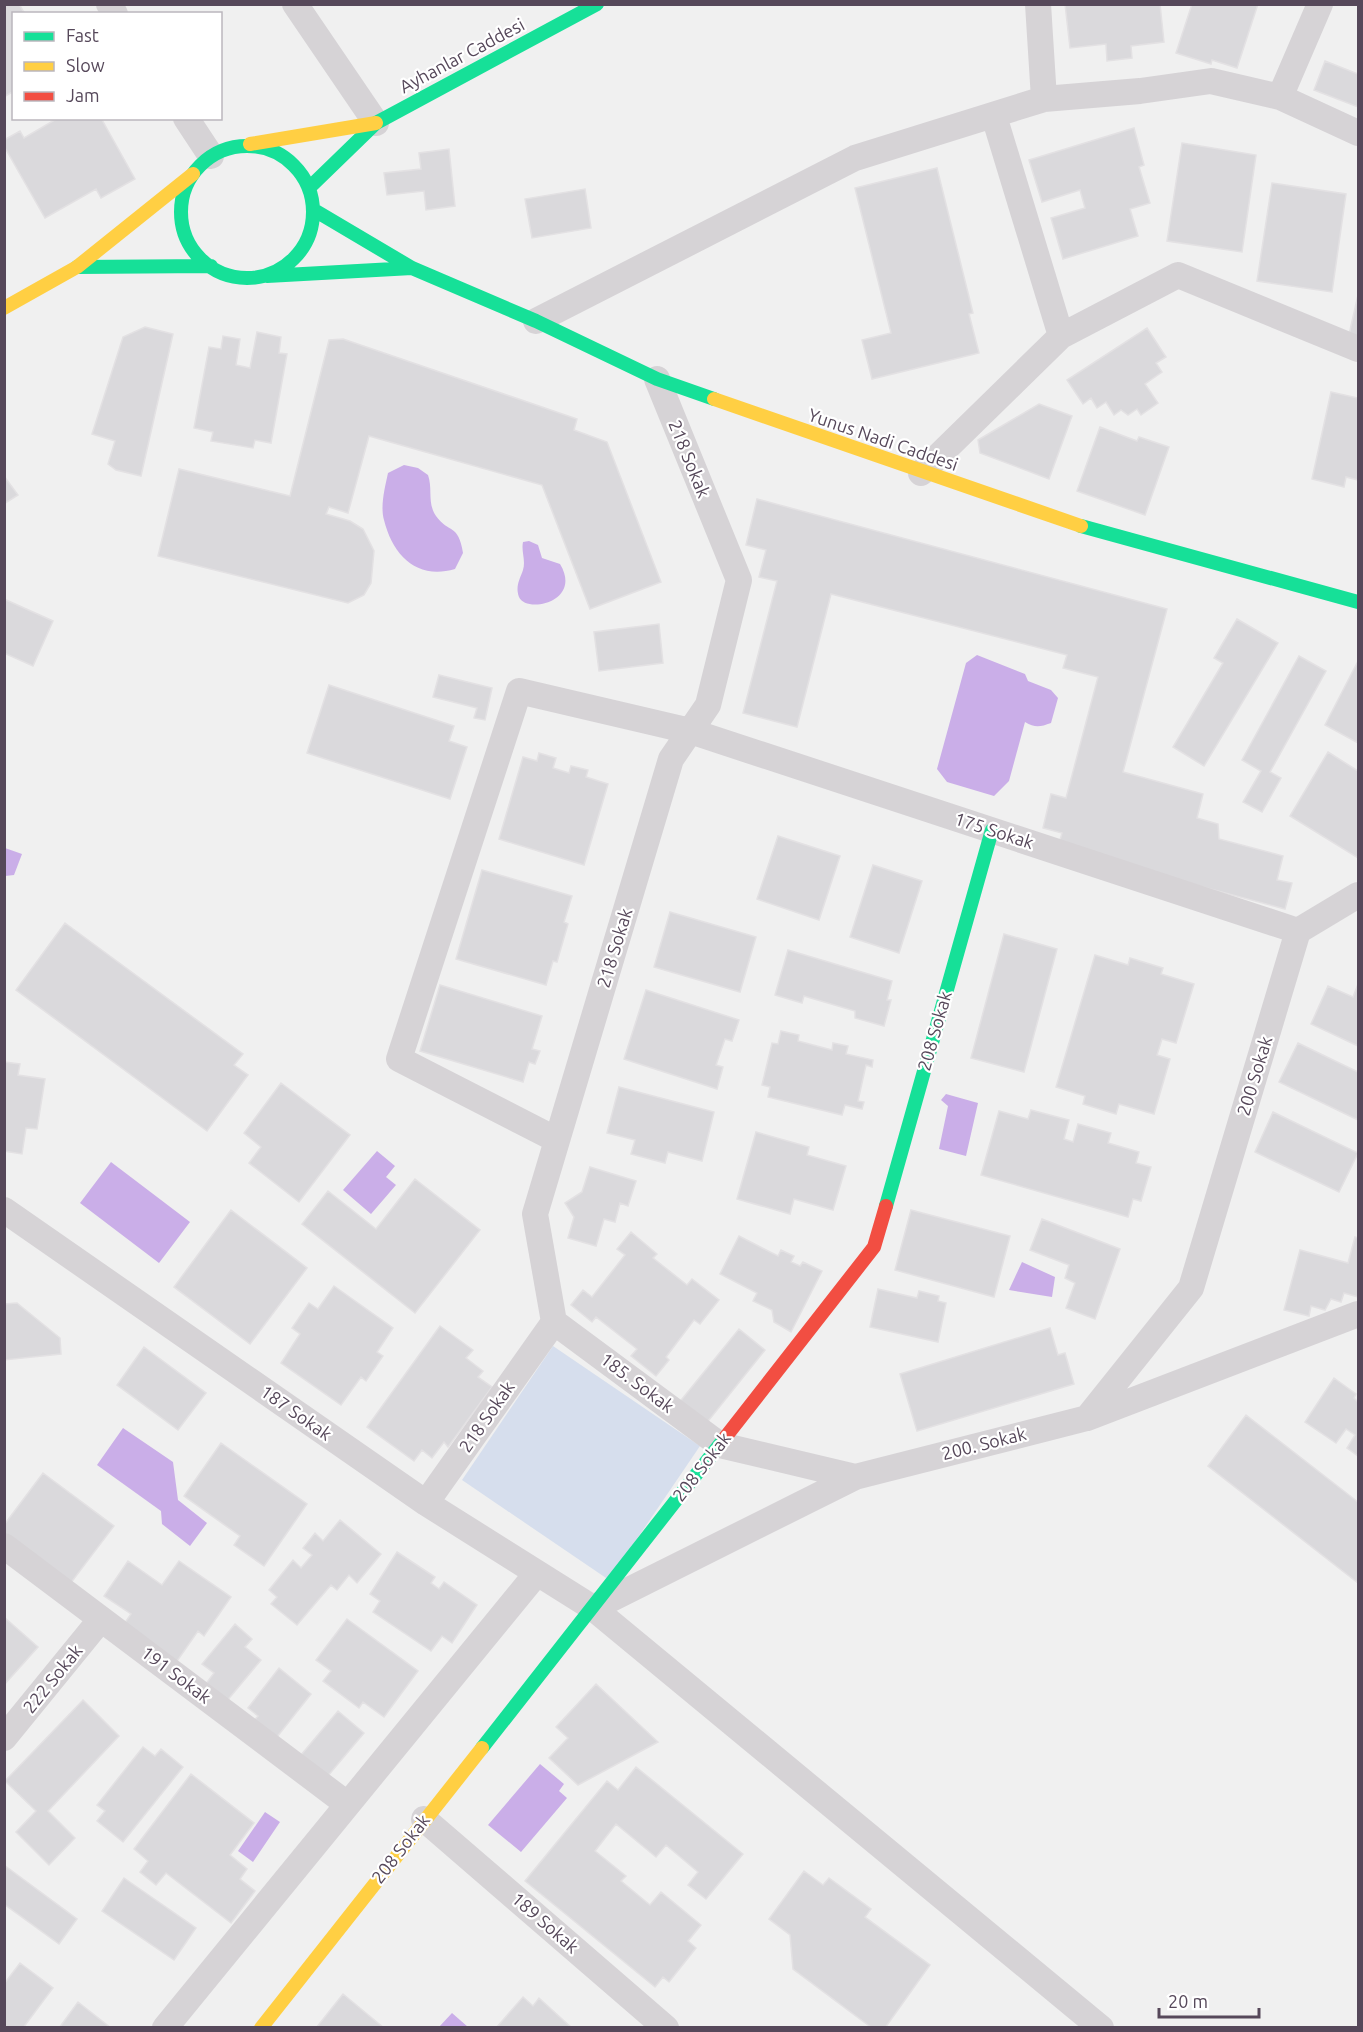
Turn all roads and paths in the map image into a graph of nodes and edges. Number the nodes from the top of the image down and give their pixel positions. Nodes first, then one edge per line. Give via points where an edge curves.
1 (295, 4) edge
2 (597, 4) edge
3 (1038, 4) edge
4 (1320, 4) edge
5 (1280, 97) junction
6 (1044, 99) junction
7 (993, 116) junction
8 (187, 120) edge
9 (376, 123) junction
10 (1359, 133) edge
11 (235, 147) junction
12 (211, 156) junction
13 (193, 174) junction
14 (309, 188) junction
15 (314, 210) junction
16 (210, 266) junction
17 (77, 267) junction
18 (412, 268) junction
19 (260, 277) junction
20 (4, 308) edge
21 (536, 321) junction
22 (1061, 336) junction
23 (1359, 349) edge
24 (657, 379) junction
25 (921, 473) junction
26 (1359, 602) edge
27 (690, 731) junction
28 (992, 830) junction
29 (1359, 895) edge
30 (1298, 931) junction
31 (557, 1140) junction
32 (4, 1210) edge
33 (1359, 1314) edge
34 (554, 1322) junction
35 (1087, 1418) junction
36 (720, 1445) junction
37 (855, 1477) junction
38 (426, 1503) junction
39 (4, 1546) edge
40 (537, 1573) junction
41 (593, 1608) junction
42 (101, 1619) junction
43 (4, 1738) edge
44 (347, 1804) junction
45 (424, 1819) junction
46 (649, 2022) edge
47 (165, 2028) edge
48 (261, 2028) edge
49 (1101, 2028) edge

1 - 9 street
2 - 9 street, Ayhanlar Caddesi
3 - 6 street
4 - 5 street
5 - 6 street via 1211,81
5 - 10 street
6 - 7 street
7 - 21 street via 855,158
7 - 22 street
8 - 12 street
9 - 11 street
9 - 14 street
11 - 12 street
11 - 14 street via 258,146 280,154 297,168
12 - 13 street
13 - 16 street via 184,193 181,214 185,234
13 - 17 street
14 - 15 street
15 - 18 street, Yunus Nadi Caddesi
15 - 19 street via 310,233 299,254 282,268
16 - 17 street
16 - 19 street via 243,278
17 - 20 street
18 - 19 street
18 - 21 street, Yunus Nadi Caddesi
21 - 24 street, Yunus Nadi Caddesi
22 - 23 street via 1178,275
22 - 25 street
24 - 25 street, Yunus Nadi Caddesi
24 - 27 street, 218 Sokak via 739,580 708,705
25 - 26 street, Yunus Nadi Caddesi via 1063,521
27 - 28 street, 175 Sokak
27 - 31 street, 218 Sokak via 671,759
27 - 31 street, 175 Sokak via 519,690 399,1059
28 - 30 street, 175 Sokak
28 - 36 street, 208 Sokak via 874,1246
29 - 30 street
30 - 35 street, 200 Sokak via 1191,1288
31 - 34 street, 218 Sokak via 535,1214
32 - 38 street, 187 Sokak
33 - 35 street, 200. Sokak
34 - 36 street, 185. Sokak
34 - 38 street, 218 Sokak
35 - 37 street, 200. Sokak
36 - 37 street, 200. Sokak
36 - 41 street, 208 Sokak
37 - 41 street
38 - 40 street, 187 Sokak
39 - 42 street, 191 Sokak
40 - 41 street, 187 Sokak
40 - 44 street
41 - 45 street, 208 Sokak
41 - 49 street, 187 Sokak
42 - 43 street, 222 Sokak
42 - 44 street, 191 Sokak
44 - 47 street
45 - 46 street, 189 Sokak
45 - 48 street, 208 Sokak

